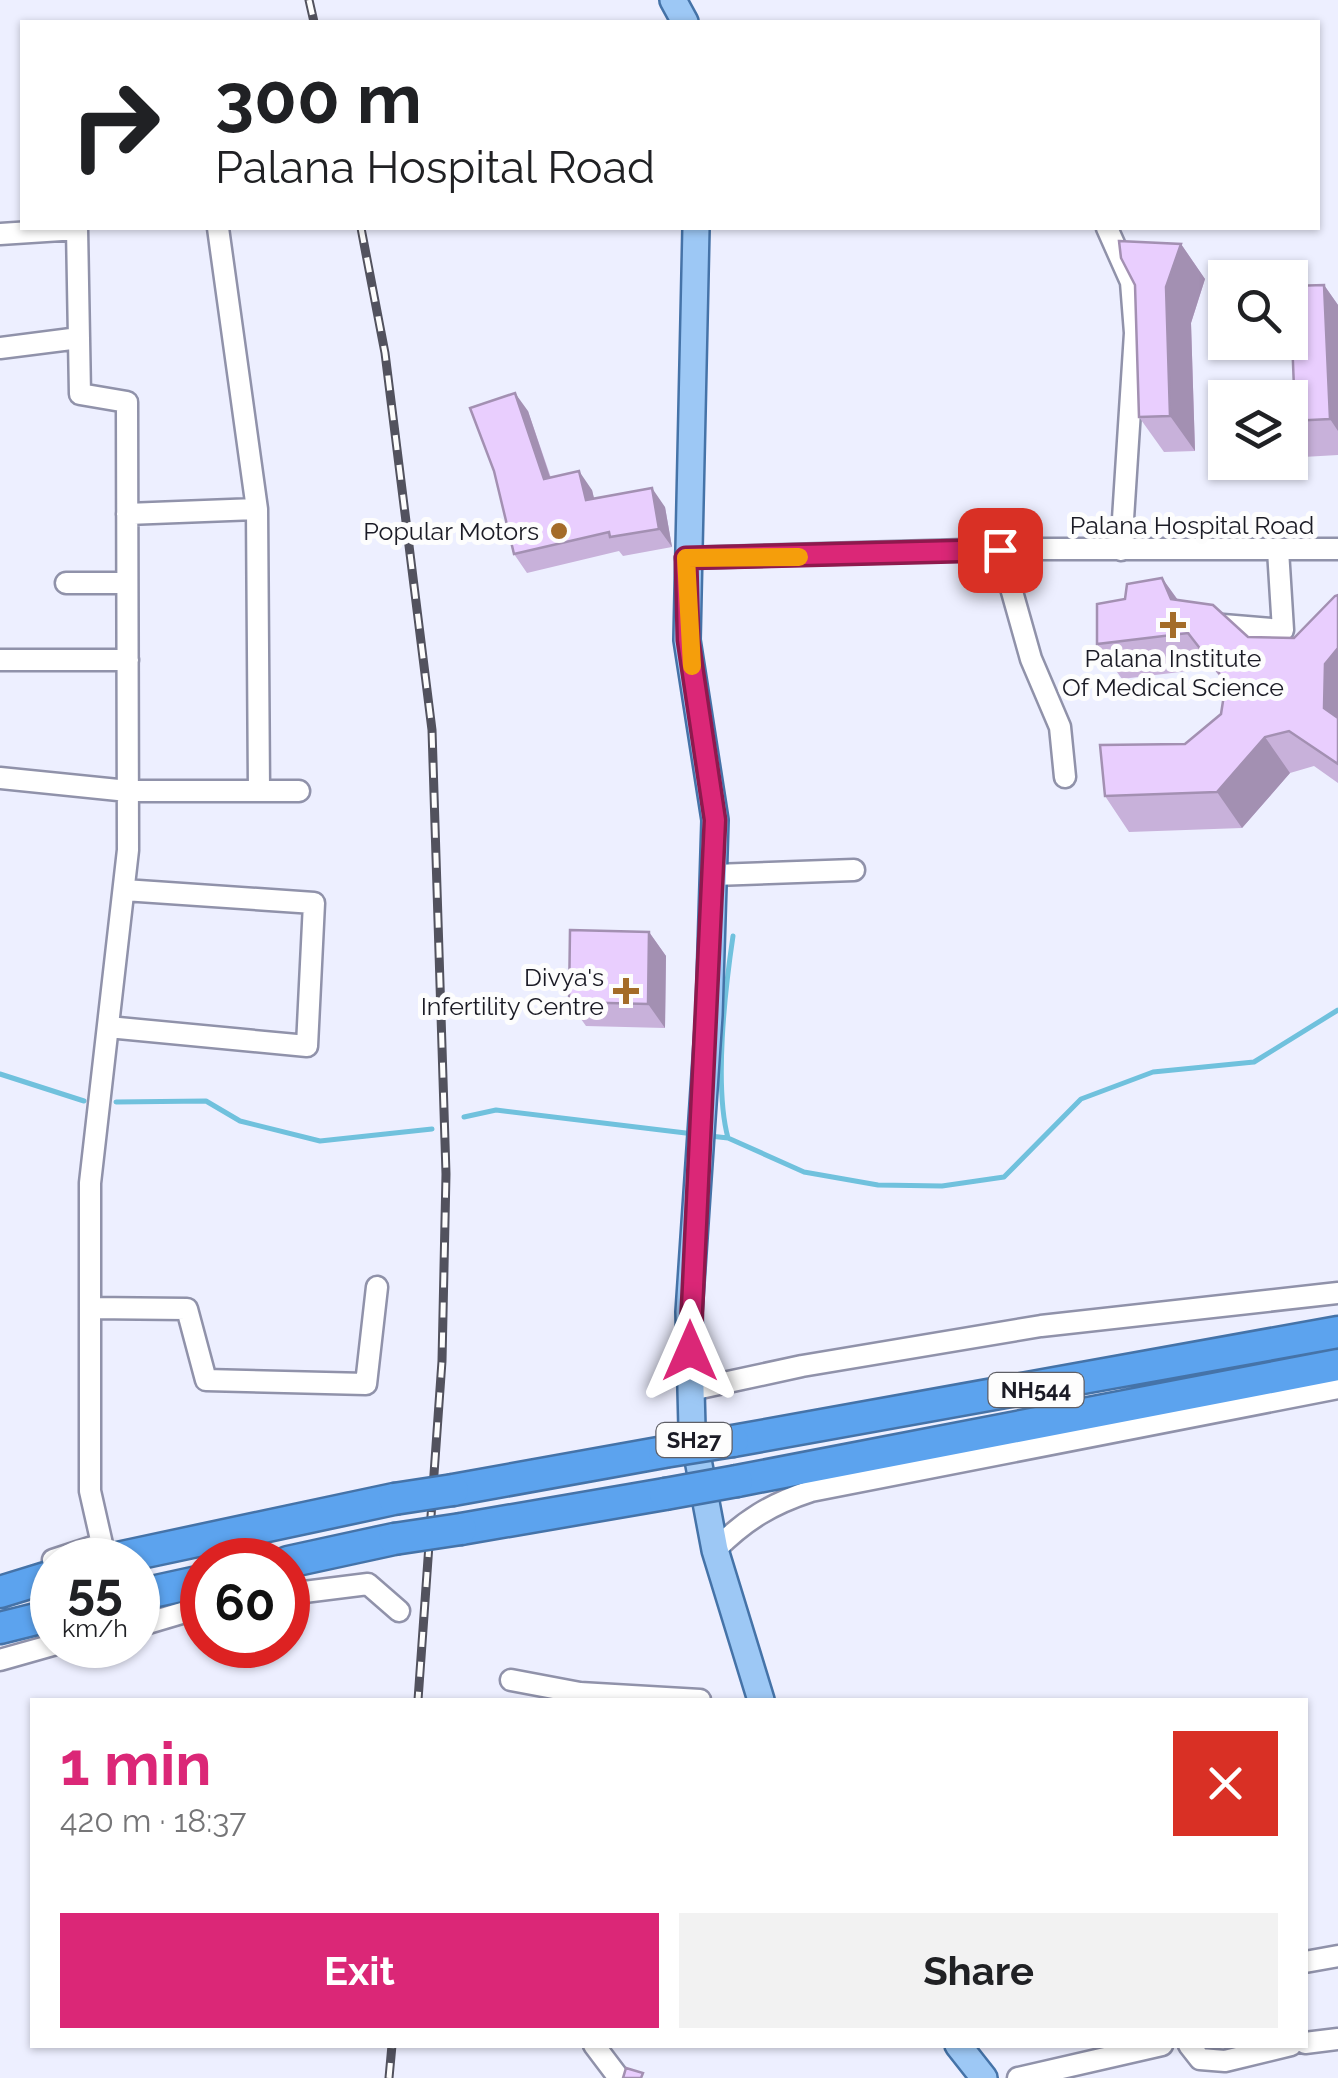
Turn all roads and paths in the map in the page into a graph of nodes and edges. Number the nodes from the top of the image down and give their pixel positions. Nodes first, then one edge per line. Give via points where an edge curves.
1 (51, 230) edge
2 (77, 230) edge
3 (218, 230) edge
4 (696, 230) edge
5 (1107, 230) edge
6 (0, 234) edge
7 (79, 338) junction
8 (0, 348) edge
9 (257, 509) junction
10 (127, 514) junction
11 (1338, 549) edge
12 (1000, 550) junction
13 (1121, 550) junction
14 (1278, 550) junction
15 (686, 558) junction
16 (66, 582) dead end
17 (128, 583) junction
18 (1203, 623) edge
19 (0, 660) edge
20 (128, 660) junction
21 (1065, 777) dead end
22 (0, 778) edge
23 (128, 790) junction
24 (259, 791) junction
25 (300, 791) dead end
26 (854, 870) dead end
27 (714, 874) junction
28 (124, 890) junction
29 (108, 1027) junction
30 (377, 1287) dead end
31 (1338, 1293) edge
32 (90, 1308) junction
33 (1338, 1332) edge
34 (1338, 1365) edge
35 (1338, 1388) edge
36 (691, 1390) junction
37 (101, 1538) edge
38 (160, 1549) edge
39 (715, 1550) junction
40 (310, 1557) edge
41 (30, 1568) edge
42 (0, 1578) edge
43 (30, 1583) edge
44 (310, 1591) edge
45 (0, 1592) edge
46 (399, 1611) dead end
47 (30, 1621) edge
48 (0, 1628) edge
49 (30, 1652) edge
50 (0, 1660) edge
51 (511, 1680) dead end
52 (670, 1698) edge
53 (760, 1698) edge
54 (1338, 1956) edge
55 (1308, 1961) edge
56 (1338, 2038) edge
57 (1308, 2043) edge
58 (596, 2048) edge
59 (960, 2048) edge
60 (1149, 2048) edge
61 (1191, 2048) edge
62 (1279, 2048) edge
63 (611, 2072) edge
64 (984, 2078) edge
65 (1018, 2078) edge

1 - 6 street
2 - 7 street
3 - 9 street
4 - 15 main road, SH27
5 - 13 street via 1130,282 1135,334
7 - 8 street
7 - 10 street via 80,394 127,402
9 - 10 street
9 - 24 street
10 - 17 street
11 - 14 street, Palana Hospital Road
12 - 13 street, Palana Hospital Road
12 - 15 street, Palana Hospital Road
12 - 21 street via 1060,726
13 - 14 street, Palana Hospital Road
14 - 18 street via 1283,630
15 - 27 main road, SH27 via 688,640 715,820
16 - 17 street
17 - 20 street
19 - 20 street
20 - 23 street
22 - 23 street
23 - 24 street
23 - 28 street
24 - 25 street
26 - 27 street
27 - 36 main road, SH27 via 689,1312
28 - 29 street
28 - 29 street via 314,903 307,1046
29 - 32 street via 90,1183
30 - 32 street via 366,1384 206,1380 186,1309
31 - 36 street via 1041,1326
32 - 37 street via 90,1492
33 - 38 highway, NH544, bridge via 394,1499
34 - 40 highway, NH544, bridge
35 - 39 street via 812,1490 745,1520
36 - 39 main road, SH27
39 - 53 main road, SH27
41 - 42 street
43 - 45 highway
44 - 46 street via 368,1584
47 - 48 highway
49 - 50 street
51 - 52 street
54 - 55 street
56 - 57 street
58 - 63 street
59 - 64 main road
60 - 65 street
61 - 62 street via 1200,2060 1225,2061

